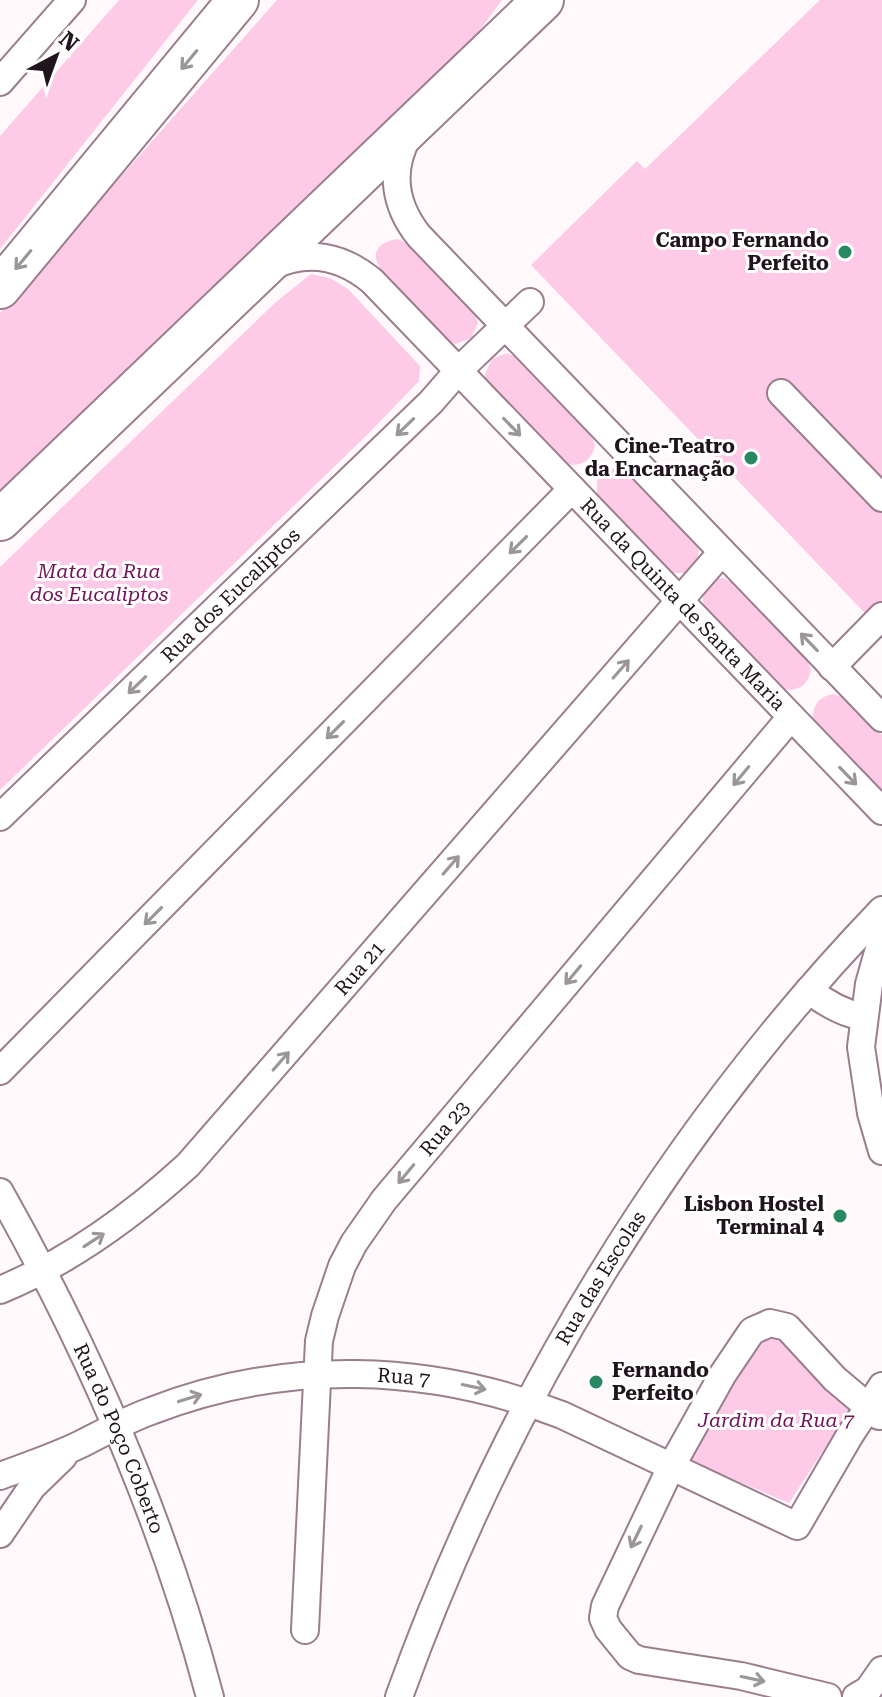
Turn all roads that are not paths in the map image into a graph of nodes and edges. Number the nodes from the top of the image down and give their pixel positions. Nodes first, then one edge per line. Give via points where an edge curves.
1 (72, 0) edge
2 (238, 0) edge
3 (543, 0) edge
4 (0, 82) edge
5 (420, 120) junction
6 (256, 278) junction
7 (0, 288) edge
8 (530, 302) dead end
9 (505, 326) junction
10 (458, 371) junction
11 (781, 393) dead end
12 (572, 489) junction
13 (882, 498) edge
14 (0, 520) edge
15 (722, 552) junction
16 (680, 601) junction
17 (882, 616) edge
18 (832, 667) junction
19 (791, 717) junction
20 (882, 718) edge
21 (882, 811) edge
22 (0, 817) edge
23 (880, 921) edge
24 (809, 990) junction
25 (863, 1017) junction
26 (0, 1071) edge
27 (882, 1151) edge
28 (0, 1192) edge
29 (43, 1270) junction
30 (0, 1290) edge
31 (317, 1375) junction
32 (528, 1402) junction
33 (877, 1404) edge
34 (117, 1425) junction
35 (81, 1444) junction
36 (671, 1467) junction
37 (0, 1476) edge
38 (0, 1534) edge
39 (305, 1630) dead end
40 (882, 1670) edge
41 (210, 1697) edge
42 (399, 1697) edge
43 (828, 1697) edge
44 (856, 1697) edge

1 - 4 street
2 -> 7 highway
3 - 5 highway
5 - 6 highway
5 - 9 street via 398,162 401,209 419,236
6 - 10 street, Rua da Quinta de Santa Maria via 298,257 346,263 372,281
6 - 14 highway
8 - 9 street, Rua dos Eucaliptos
9 - 10 street, Rua dos Eucaliptos
9 - 15 street
10 -> 12 street, Rua da Quinta de Santa Maria
10 -> 22 street, Rua dos Eucaliptos
11 - 13 street
12 - 16 street, Rua da Quinta de Santa Maria
12 -> 26 street
15 - 16 street, Rua 21
18 -> 15 street
16 - 19 street, Rua da Quinta de Santa Maria
29 -> 16 street, Rua 21 via 123,1220 198,1155
17 - 18 street
18 - 20 street
19 -> 21 street, Rua da Quinta de Santa Maria
19 -> 31 street, Rua 23 via 368,1220 332,1291 319,1341
23 - 24 street, Rua das Escolas
23 - 25 street
24 - 25 street
24 - 32 street, Rua das Escolas via 659,1185 577,1313
25 - 27 street via 861,1047
28 - 29 street, Rua do Poço Coberto
29 - 30 street, Rua 21
29 - 34 street, Rua do Poço Coberto
31 -> 32 street, Rua 7 via 412,1376
34 -> 31 street, Rua 7 via 222,1388
31 - 39 street, Rua 23
32 - 36 street, Rua 7
32 - 42 street, Rua das Escolas via 448,1571
33 - 36 street, Rua 7 via 797,1526
33 - 36 street via 835,1379 787,1327 762,1325 747,1336
34 - 35 street, Rua 7
34 - 41 street, Rua do Poço Coberto via 174,1577
35 - 37 street, Rua 7
35 - 38 street via 32,1487
36 -> 43 street via 605,1606 608,1629 639,1660
40 - 44 street

